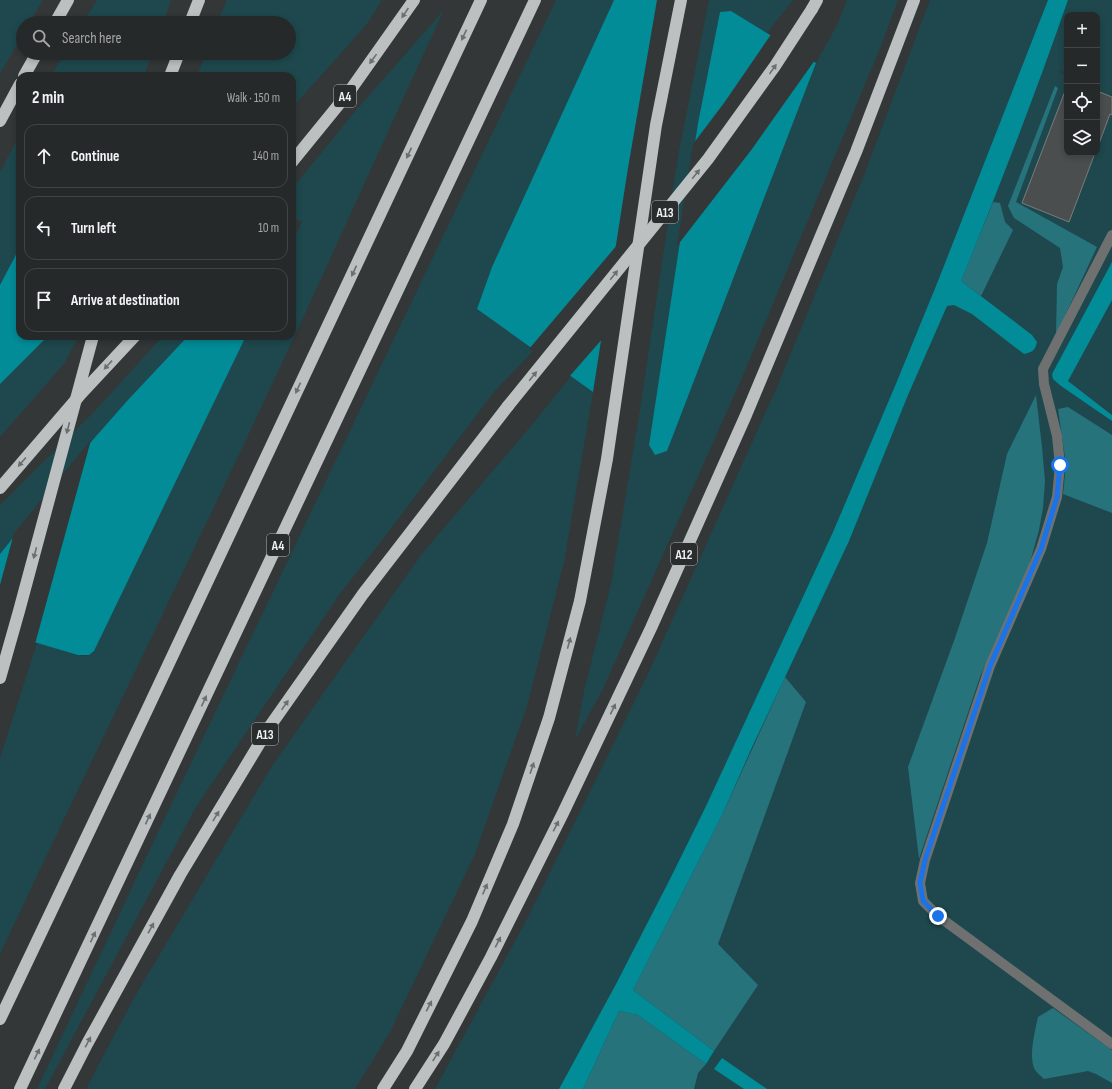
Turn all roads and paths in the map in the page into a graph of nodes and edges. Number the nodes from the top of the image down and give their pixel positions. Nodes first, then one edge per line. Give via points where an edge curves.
1 (68, 0) edge
2 (199, 0) edge
3 (414, 0) edge
4 (481, 0) edge
5 (535, 0) edge
6 (681, 0) edge
7 (914, 0) edge
8 (814, 4) edge
9 (59, 16) edge
10 (193, 16) edge
11 (33, 60) edge
12 (176, 60) edge
13 (26, 72) edge
14 (171, 72) edge
15 (16, 91) edge
16 (0, 121) edge
17 (296, 157) edge
18 (1112, 235) edge
19 (92, 340) edge
20 (131, 340) edge
21 (0, 488) edge
22 (0, 678) edge
23 (0, 1019) edge
24 (1112, 1044) edge
25 (20, 1089) edge
26 (64, 1089) edge
27 (383, 1089) edge
28 (415, 1089) edge

1 - 9 highway
2 - 10 highway
3 -> 17 highway, A4 via 349,92
4 -> 23 highway
25 -> 5 highway, A4
27 -> 6 highway via 407,1050 472,921 513,824 549,718 580,601 607,459 656,125
28 -> 7 highway, A12 via 444,1044 491,957 651,628 746,415 856,152
26 -> 8 highway, A13, bridge via 180,875 270,726 363,594 508,406 708,159 775,66
11 - 13 highway
12 - 14 highway
15 - 16 highway
18 - 24 lane via 1043,369 1044,384 1057,436 1060,465 1057,497 1041,549 990,666 925,860 920,883 923,901 938,916
19 -> 22 highway, bridge
20 -> 21 highway

